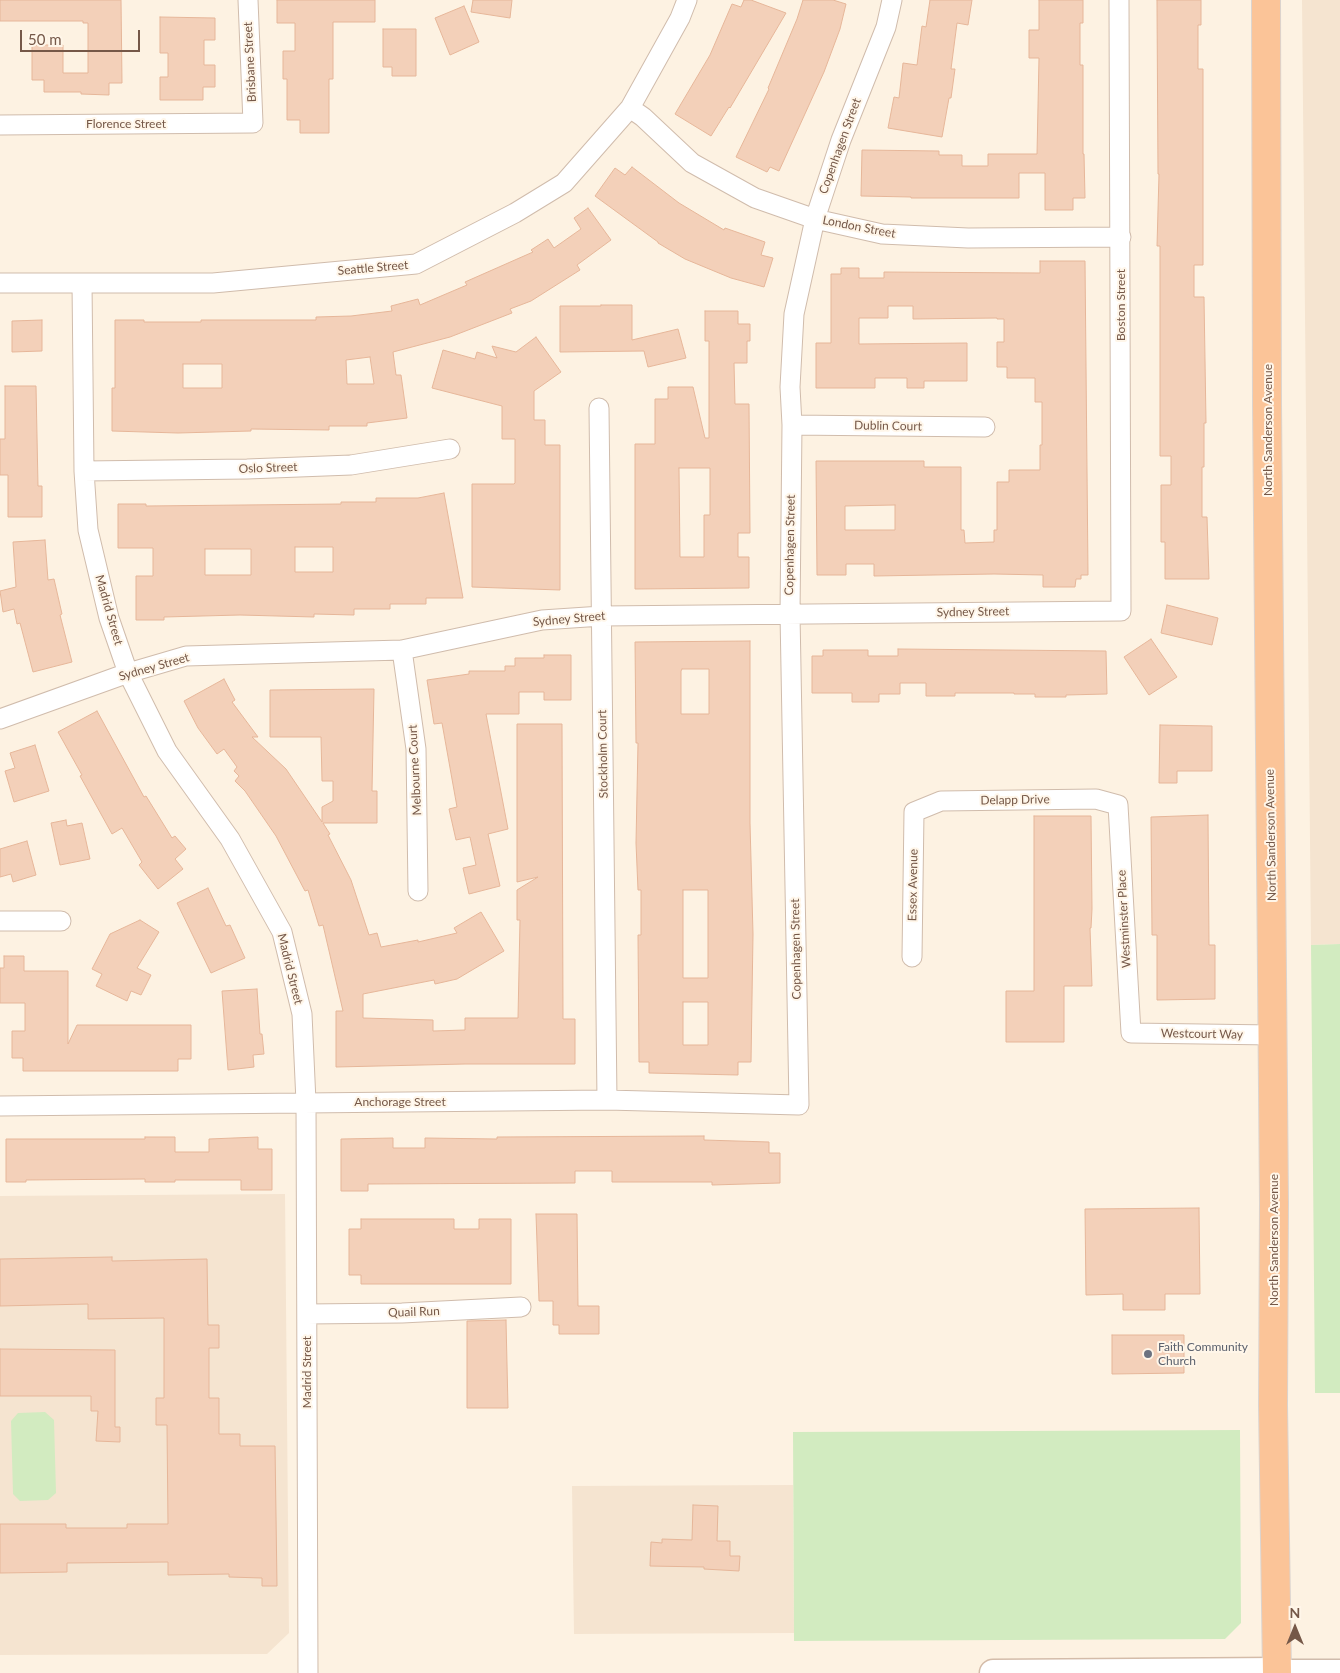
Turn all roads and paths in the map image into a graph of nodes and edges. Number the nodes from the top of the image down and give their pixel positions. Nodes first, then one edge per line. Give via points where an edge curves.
1 (248, 0) edge
2 (687, 0) edge
3 (892, 0) edge
4 (1119, 0) edge
5 (1266, 0) edge
6 (630, 108) junction
7 (253, 123) joint
8 (0, 125) edge
9 (814, 219) junction
10 (1121, 237) junction
11 (0, 283) edge
12 (82, 283) junction
13 (599, 408) dead end
14 (792, 425) junction
15 (985, 427) dead end
16 (450, 450) dead end
17 (84, 471) junction
18 (1121, 611) joint
19 (790, 614) junction
20 (602, 616) junction
21 (402, 650) junction
22 (128, 673) junction
23 (0, 719) edge
24 (1118, 805) joint
25 (914, 812) joint
26 (418, 891) dead end
27 (0, 921) edge
28 (61, 921) dead end
29 (912, 957) dead end
30 (1131, 1033) joint
31 (1273, 1035) junction
32 (608, 1100) junction
33 (306, 1102) junction
34 (799, 1105) joint
35 (0, 1106) edge
36 (521, 1307) dead end
37 (307, 1314) junction
38 (1340, 1671) edge
39 (1277, 1672) edge
40 (308, 1673) edge
41 (993, 1673) edge

1 - 7 street, Brisbane Street
2 - 6 street, Seattle Street
3 - 9 street, Copenhagen Street via 886,27
4 - 10 street, Boston Street
5 - 31 highway, North Sanderson Avenue
6 - 9 street, London Street via 643,116 692,163 755,198
6 - 12 street, Seattle Street via 564,183 416,264 213,283
7 - 8 street, Florence Street
9 - 10 street, London Street via 882,234 968,238
9 - 14 street, Copenhagen Street via 794,314 790,387
10 - 18 street, Boston Street
11 - 12 street, Seattle Street
12 - 17 street, Madrid Street
13 - 20 street, Stockholm Court
14 - 15 street, Dublin Court
14 - 19 street, Copenhagen Street
16 - 17 street, Oslo Street via 351,465
17 - 22 street, Madrid Street via 88,530 109,618
18 - 19 street, Sydney Street
19 - 20 street, Sydney Street
19 - 34 street, Copenhagen Street
20 - 21 street, Sydney Street via 542,620
20 - 32 street, Stockholm Court
21 - 22 street, Sydney Street via 186,656
21 - 26 street, Melbourne Court via 416,749
22 - 23 street, Sydney Street
22 - 33 street, Madrid Street via 166,751 230,839 282,932 302,1014
24 - 25 street, Delapp Drive via 1096,799 941,801
24 - 30 street, Westminster Place
25 - 29 street, Essex Avenue
27 - 28 street
30 - 31 street, Westcourt Way
31 - 39 highway, North Sanderson Avenue
32 - 33 street, Anchorage Street
32 - 34 street, Anchorage Street
33 - 35 street, Anchorage Street
33 - 37 street, Madrid Street
36 - 37 street, Quail Run
37 - 40 street, Madrid Street
38 - 39 street
39 - 41 main road

